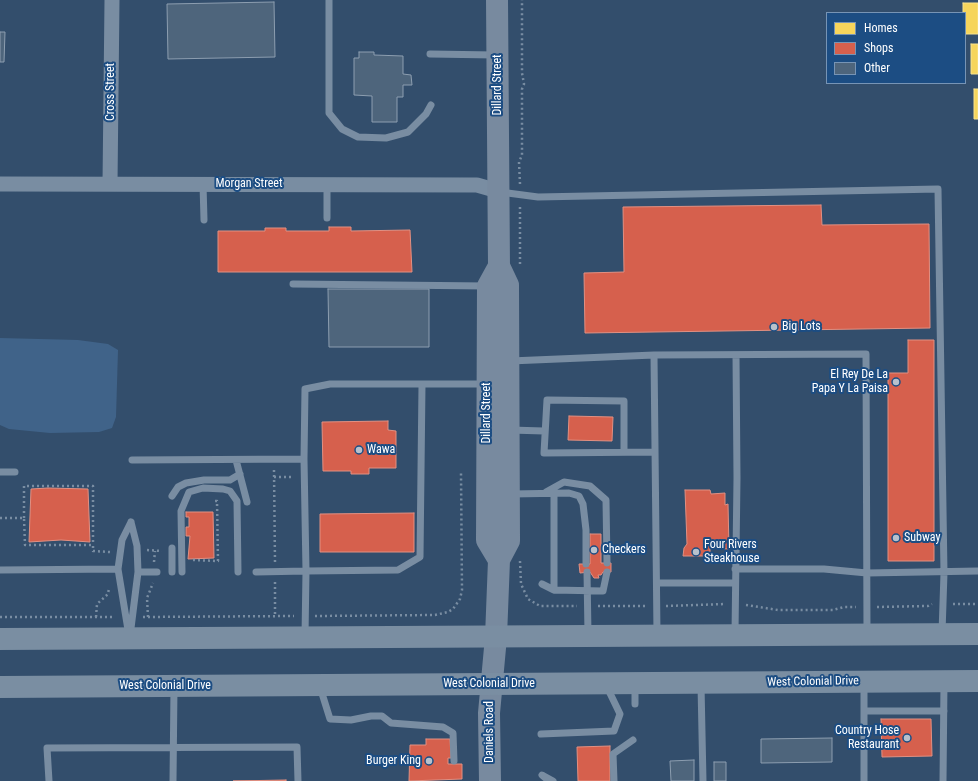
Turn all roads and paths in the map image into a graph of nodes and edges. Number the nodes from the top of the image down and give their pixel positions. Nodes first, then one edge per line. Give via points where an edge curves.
1 (112, 0) edge
2 (329, 0) edge
3 (497, 0) edge
4 (522, 0) edge
5 (430, 54) dead end
6 (498, 55) junction
7 (431, 105) dead end
8 (0, 184) edge
9 (110, 184) junction
10 (204, 184) junction
11 (327, 184) junction
12 (498, 191) junction
13 (520, 194) junction
14 (327, 218) dead end
15 (204, 220) dead end
16 (509, 267) junction
17 (293, 284) dead end
18 (488, 286) junction
19 (654, 355) junction
20 (736, 355) junction
21 (508, 361) junction
22 (487, 384) junction
23 (422, 385) junction
24 (510, 430) junction
25 (544, 431) junction
26 (624, 452) junction
27 (655, 452) junction
28 (304, 459) junction
29 (132, 460) dead end
30 (236, 460) junction
31 (274, 470) dead end
32 (0, 472) edge
33 (15, 472) dead end
34 (461, 473) dead end
35 (240, 474) junction
36 (274, 477) junction
37 (294, 477) dead end
38 (544, 493) junction
39 (554, 493) junction
40 (510, 494) junction
41 (172, 496) dead end
42 (247, 502) dead end
43 (24, 518) dead end
44 (93, 545) dead end
45 (172, 548) dead end
46 (109, 552) dead end
47 (500, 560) junction
48 (607, 563) dead end
49 (586, 564) dead end
50 (275, 567) dead end
51 (109, 569) junction
52 (118, 569) junction
53 (735, 569) junction
54 (0, 570) edge
55 (306, 571) junction
56 (978, 571) edge
57 (138, 572) junction
58 (157, 572) dead end
59 (172, 572) dead end
60 (182, 572) dead end
61 (238, 572) dead end
62 (256, 572) dead end
63 (587, 572) dead end
64 (607, 572) dead end
65 (867, 573) junction
66 (944, 573) junction
67 (275, 578) dead end
68 (657, 583) junction
69 (735, 583) junction
70 (542, 584) dead end
71 (554, 590) junction
72 (587, 591) junction
73 (275, 616) junction
74 (305, 616) junction
75 (0, 617) edge
76 (96, 617) junction
77 (129, 617) junction
78 (942, 634) junction
79 (978, 634) edge
80 (867, 635) junction
81 (588, 636) junction
82 (657, 636) junction
83 (735, 636) junction
84 (496, 637) junction
85 (130, 638) junction
86 (305, 638) junction
87 (0, 639) edge
88 (864, 681) junction
89 (944, 681) junction
90 (978, 681) edge
91 (605, 683) junction
92 (635, 683) junction
93 (701, 683) junction
94 (491, 684) junction
95 (320, 685) junction
96 (174, 686) junction
97 (0, 687) edge
98 (635, 704) dead end
99 (864, 711) junction
100 (944, 712) junction
101 (541, 734) dead end
102 (633, 740) dead end
103 (174, 747) junction
104 (454, 761) dead end
105 (49, 781) edge
106 (173, 781) edge
107 (298, 781) edge
108 (490, 781) edge
109 (549, 781) edge
110 (553, 781) edge
111 (614, 781) edge
112 (703, 781) edge
113 (864, 781) edge
114 (943, 781) edge

1 - 9 street, Cross Street
2 - 7 lane via 329,113 342,129 358,137 386,138 408,132 426,114
3 - 6 main road, Dillard Street
4 - 13 path via 524,84
5 - 6 lane
6 - 12 main road, Dillard Street
8 - 9 street, Morgan Street
9 - 10 street, Morgan Street
10 - 11 street, Morgan Street
10 - 15 lane
11 - 12 street, Morgan Street via 477,185
11 - 14 lane
12 - 13 lane
12 - 16 main road, Dillard Street
13 - 16 path
13 - 66 lane via 538,197 938,189
16 - 18 main road, Dillard Street
16 - 21 main road, Dillard Street
17 - 18 lane
18 - 22 main road, Dillard Street
19 - 20 lane
19 - 21 lane
19 - 27 lane
20 - 53 lane
20 - 65 lane via 866,354
21 - 24 main road, Dillard Street
22 - 23 lane
22 - 47 main road, Dillard Street via 487,540
23 - 28 lane via 330,384 305,388
23 - 55 lane via 420,557 398,570
24 - 25 lane
24 - 40 main road, Dillard Street
25 - 26 lane via 544,453
25 - 26 lane via 547,400 624,401
26 - 27 lane
27 - 68 lane
28 - 30 lane
28 - 55 lane
29 - 30 lane
30 - 35 lane
31 - 36 path
32 - 33 lane
34 - 74 path via 462,590 460,599 453,609 435,615
35 - 41 lane via 230,480 186,483 178,487
35 - 42 lane
36 - 37 path
36 - 50 path
38 - 39 lane
38 - 40 lane
38 - 48 lane via 564,482 590,486 606,500
39 - 49 lane via 579,496 583,504
39 - 71 lane
40 - 47 main road, Dillard Street via 509,541
43 - 44 path via 24,486 93,486
45 - 59 lane
46 - 51 path
47 - 84 main road, Dillard Street
51 - 52 lane
51 - 54 lane
51 - 76 path via 108,594 97,604
52 - 57 lane via 122,540 130,522 137,546
52 - 77 lane
53 - 65 lane via 824,569
53 - 69 lane
55 - 62 lane
55 - 74 lane
56 - 66 lane
57 - 58 lane
57 - 77 lane
60 - 61 lane via 181,511 189,492 203,488 230,491 237,501
63 - 72 lane
64 - 72 lane via 603,591
65 - 66 lane
65 - 80 lane
66 - 78 lane
67 - 73 path
68 - 69 lane
68 - 82 lane
69 - 83 lane
70 - 71 lane
71 - 72 lane
72 - 81 lane
73 - 74 path
73 - 77 path
74 - 86 lane
75 - 76 path
76 - 77 path
77 - 85 lane
78 - 79 highway
78 - 80 highway
80 - 83 highway
81 - 82 highway
81 - 84 highway
82 - 83 highway
84 - 86 highway
84 - 94 main road, Dillard Street
85 - 86 highway
85 - 87 highway
88 - 89 highway, West Colonial Drive
88 - 93 highway, West Colonial Drive
88 - 99 lane
89 - 90 highway, West Colonial Drive
89 - 100 lane
91 - 92 highway, West Colonial Drive
91 - 94 highway, West Colonial Drive
91 - 101 lane via 620,714 614,731
92 - 93 highway, West Colonial Drive
92 - 98 lane
93 - 112 lane
94 - 95 highway, West Colonial Drive
94 - 108 main road, Daniels Road
95 - 96 highway, West Colonial Drive
95 - 104 lane via 330,718 351,720 382,716 391,723 443,727 453,733
96 - 97 highway, West Colonial Drive
96 - 103 lane
99 - 100 lane
99 - 113 lane
100 - 114 lane
102 - 111 lane via 613,754
103 - 105 lane via 48,748
103 - 106 lane
103 - 107 lane via 297,747
109 - 110 lane via 542,775

